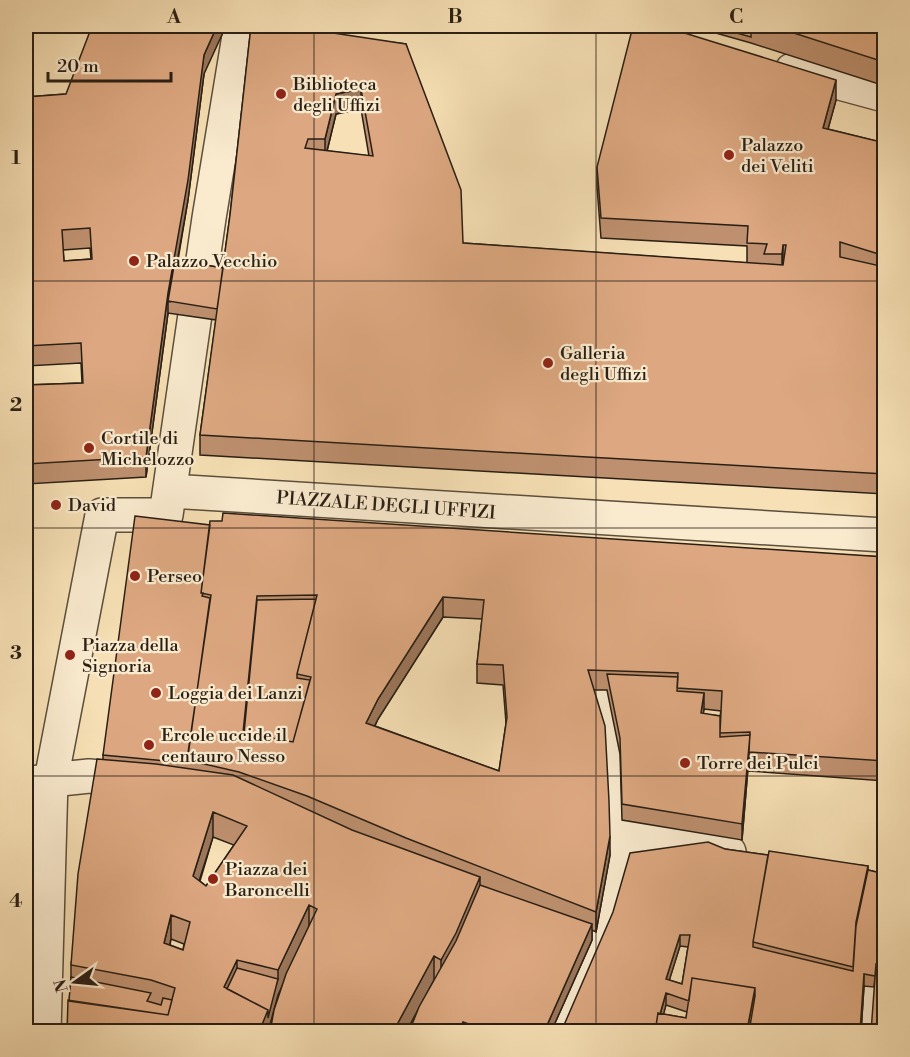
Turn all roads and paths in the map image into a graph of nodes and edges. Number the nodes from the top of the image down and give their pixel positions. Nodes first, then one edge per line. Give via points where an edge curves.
1 (247, 26) edge
2 (759, 59) edge
3 (885, 96) edge
4 (171, 482) junction
5 (885, 535) edge
6 (598, 690) edge
7 (38, 782) edge
8 (170, 784) edge
9 (618, 836) junction
10 (757, 856) edge
11 (524, 910) edge
12 (601, 938) junction
13 (871, 988) edge
14 (38, 1022) edge
15 (561, 1032) edge
16 (868, 1032) edge

1 - 4 street via 239,36
2 - 3 street
4 - 5 street, PIAZZALE DEGLI UFFIZI via 603,534
4 - 7 street via 166,515 102,515
6 - 9 street via 613,754
7 - 8 street via 95,777
7 - 14 street via 46,901
9 - 10 street
9 - 12 street via 613,897
11 - 12 street
12 - 15 street
13 - 16 street

